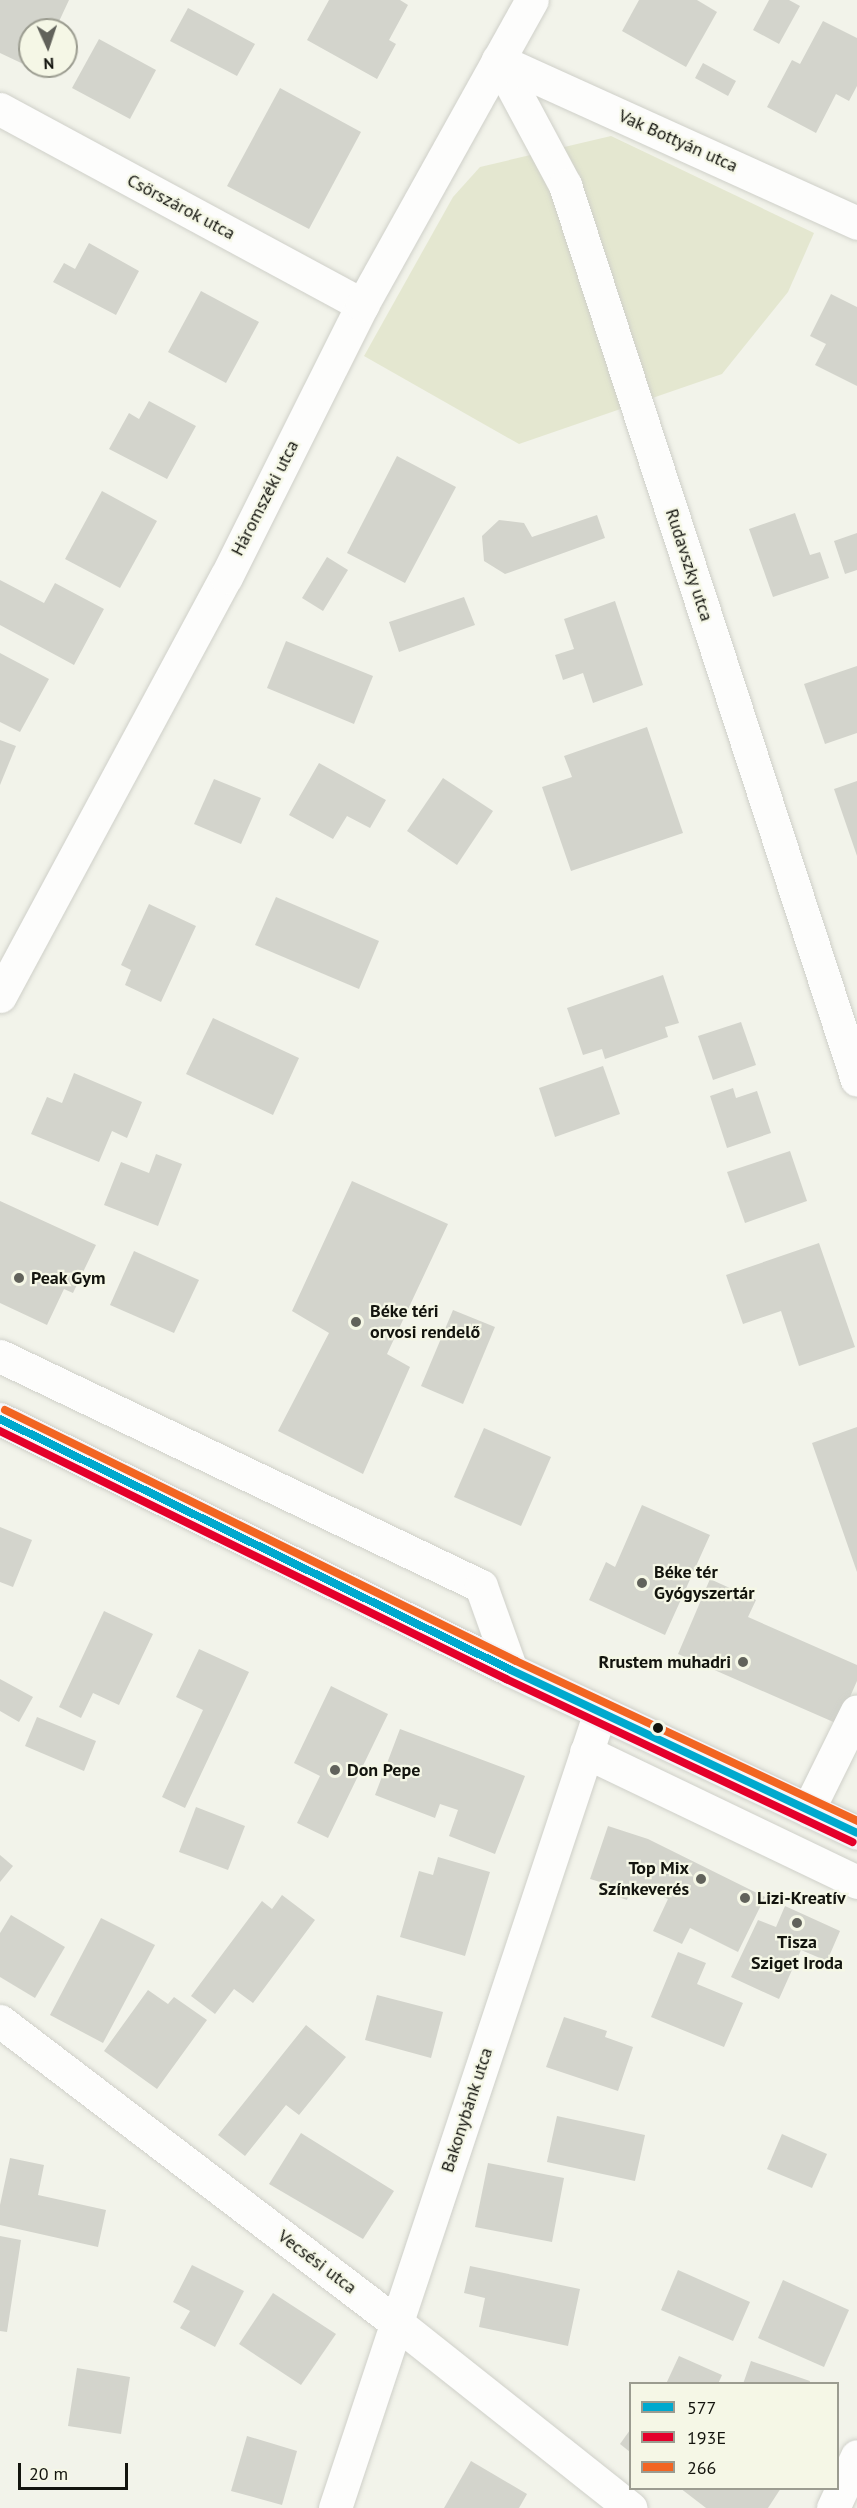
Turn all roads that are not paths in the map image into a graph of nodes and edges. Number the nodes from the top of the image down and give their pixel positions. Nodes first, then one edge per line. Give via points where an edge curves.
1 (532, 0) edge
2 (498, 60) junction
3 (0, 109) edge
4 (857, 223) edge
5 (362, 305) junction
6 (0, 996) edge
7 (857, 1080) edge
8 (0, 1356) edge
9 (0, 1419) edge
10 (511, 1670) junction
11 (857, 1711) edge
12 (600, 1712) junction
13 (586, 1752) junction
14 (808, 1810) junction
15 (857, 1833) edge
16 (857, 1882) edge
17 (2, 2032) edge
18 (397, 2323) junction
19 (857, 2456) edge
20 (335, 2508) edge
21 (630, 2508) edge
22 (833, 2508) edge

1 - 2 street, Háromszéki utca
2 - 4 street, Vak Bottyán utca
2 - 5 street, Háromszéki utca
2 - 7 street, Rudavszky utca via 565,185
3 - 5 street, Csörszárok utca
5 - 6 street, Háromszéki utca via 226,577
8 - 10 street via 481,1586
9 - 10 main road
10 - 12 main road
11 - 14 street
12 - 13 street, Bakonybánk utca
12 - 14 main road
13 - 16 street
13 - 18 street, Bakonybánk utca
14 - 15 main road
17 - 18 street, Vecsési utca
18 - 20 street, Bakonybánk utca
18 - 21 street, Vecsési utca
19 - 22 street

